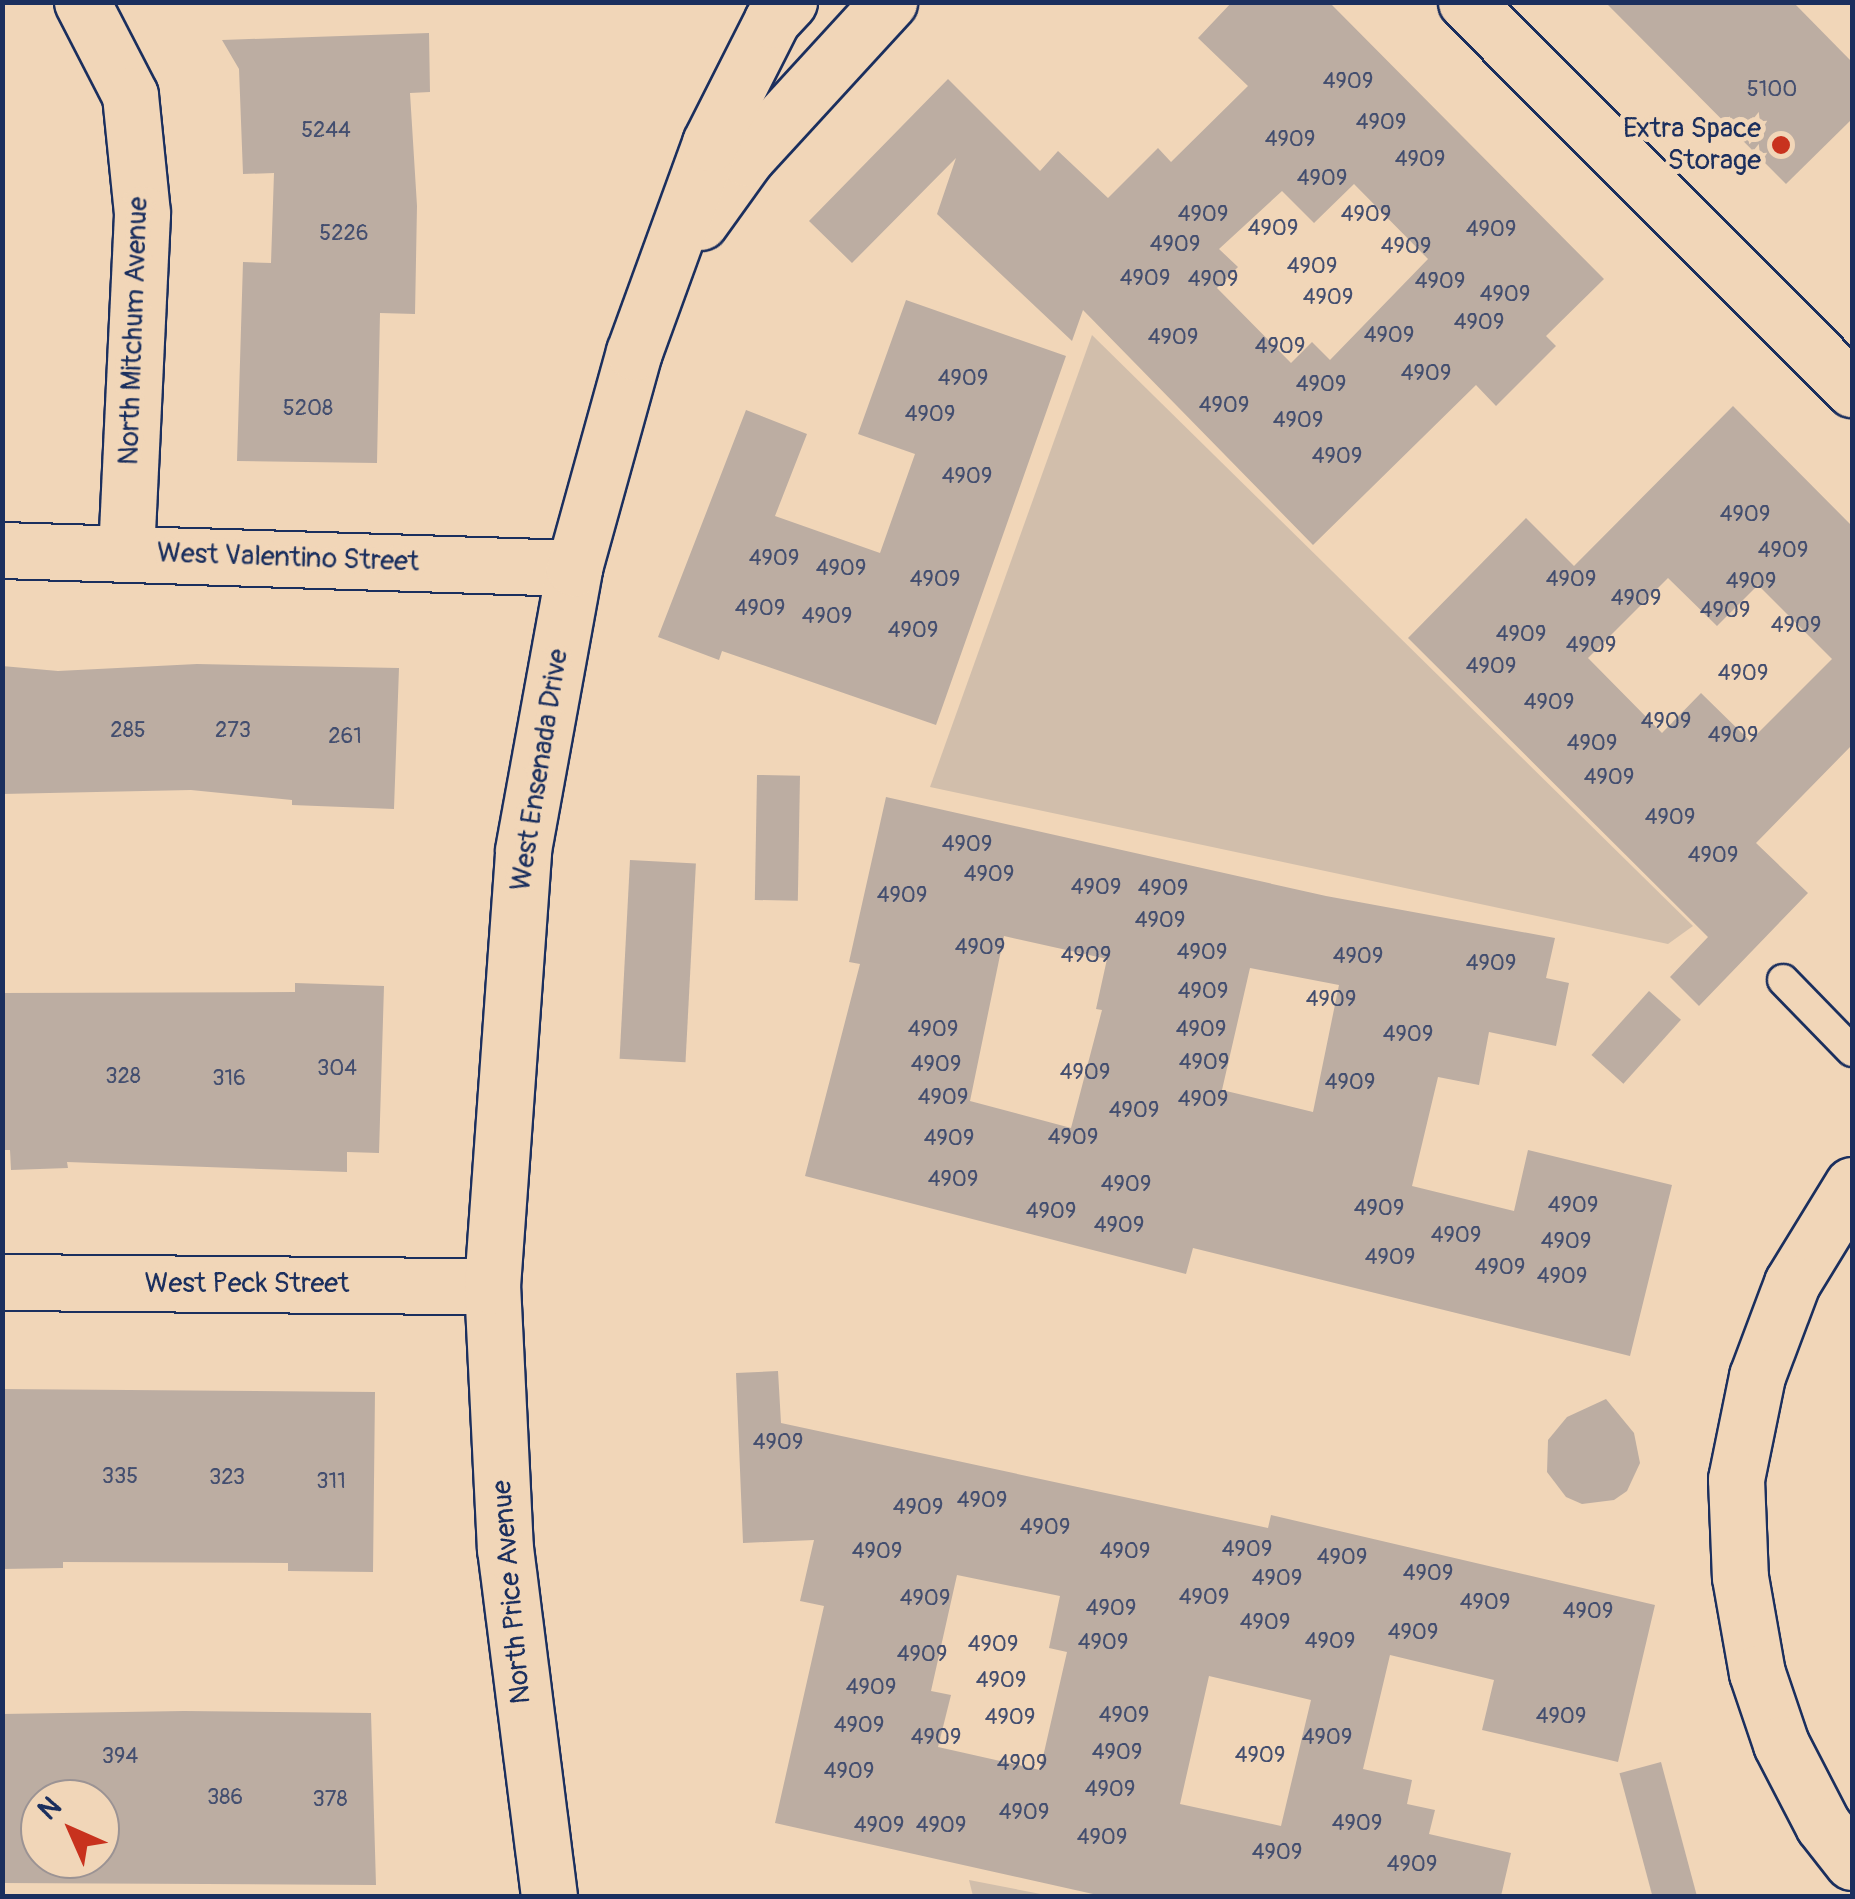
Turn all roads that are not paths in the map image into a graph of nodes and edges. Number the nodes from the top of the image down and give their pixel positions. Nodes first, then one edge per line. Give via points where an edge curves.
1 (82, 2) edge
2 (789, 2) edge
3 (889, 2) edge
4 (1466, 2) edge
5 (666, 268) junction
6 (1852, 389) edge
7 (2, 550) edge
8 (126, 552) junction
9 (574, 568) junction
10 (1783, 980) dead end
11 (1852, 1051) edge
12 (1852, 1185) edge
13 (2, 1282) edge
14 (492, 1286) junction
15 (1852, 1862) edge
16 (550, 1896) edge

1 - 8 street, North Mitchum Avenue via 130,95 142,214
2 - 5 street, West Ensenada Drive via 772,20 710,143
3 - 5 street, West Ensenada Drive via 746,158
4 - 6 street
5 - 9 street, West Ensenada Drive via 634,352
7 - 8 street, West Valentino Street
8 - 9 street, West Valentino Street
9 - 14 street, West Ensenada Drive via 523,850
10 - 11 lane
12 - 15 street via 1792,1283 1757,1376 1736,1479 1740,1577 1757,1672 1781,1744 1823,1826
13 - 14 street, West Peck Street
14 - 16 street, North Price Avenue via 505,1550

